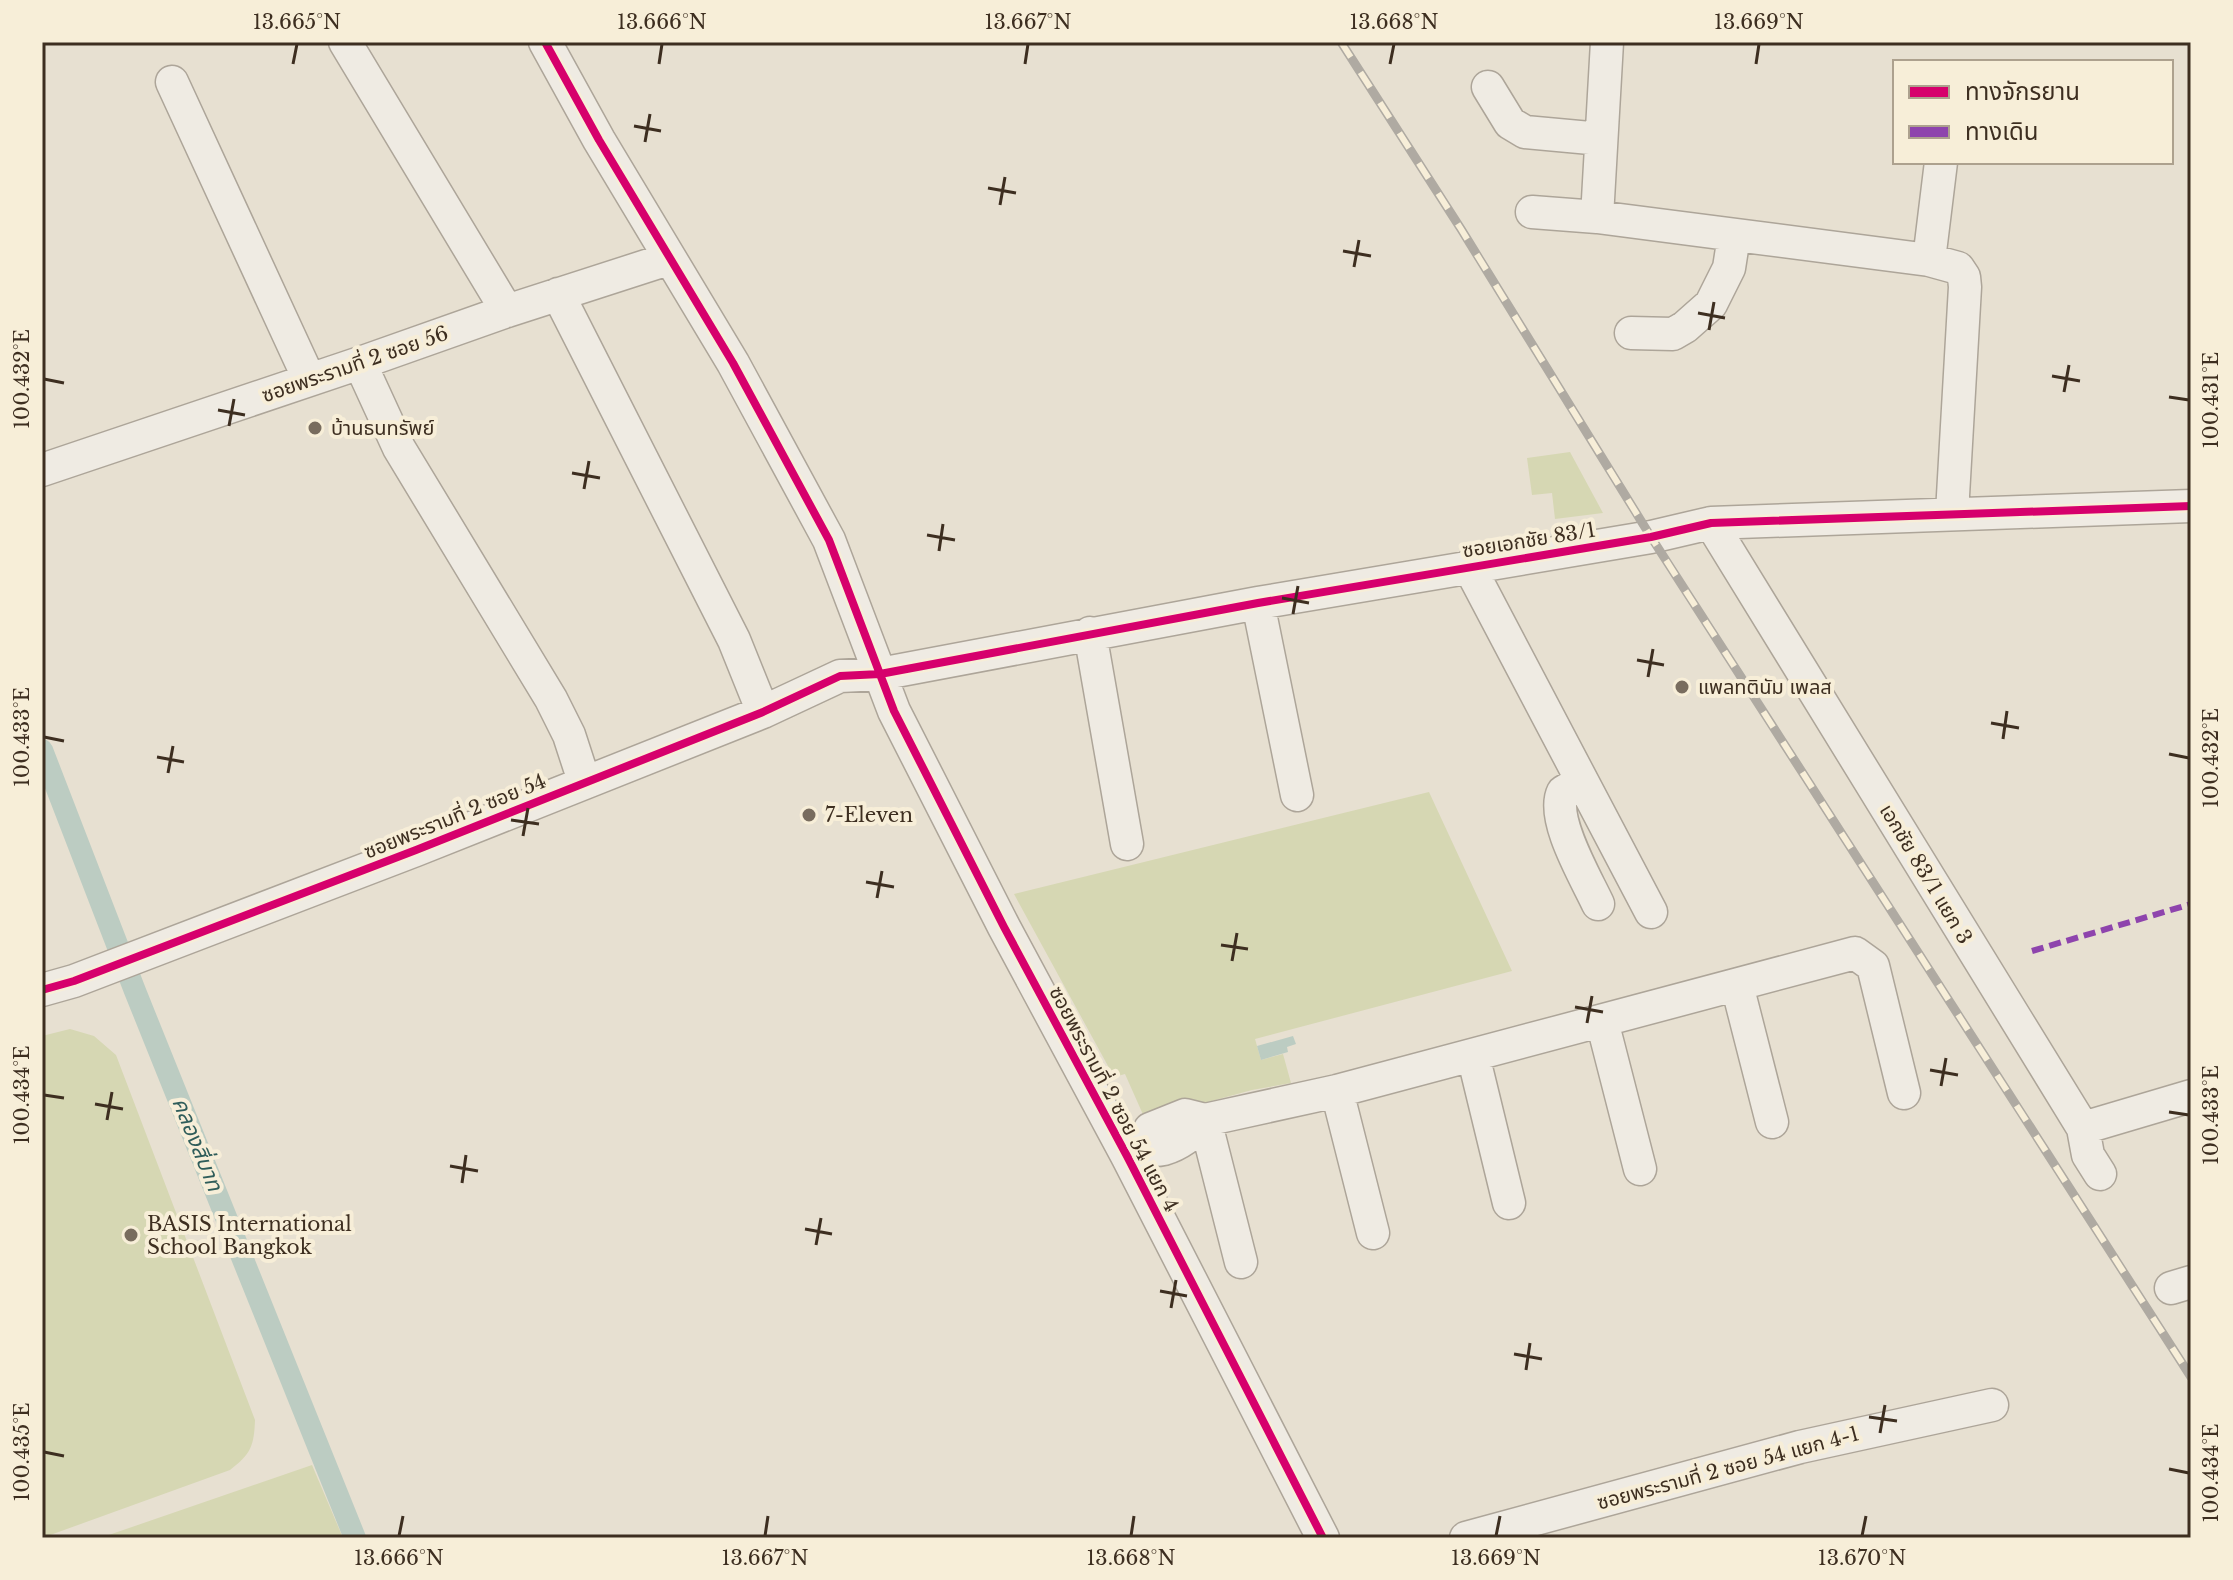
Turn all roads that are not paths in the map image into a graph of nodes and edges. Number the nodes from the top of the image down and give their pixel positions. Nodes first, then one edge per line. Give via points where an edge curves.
1 (345, 42) edge
2 (545, 42) edge
3 (1607, 42) edge
4 (172, 82) dead end
5 (1488, 87) dead end
6 (1601, 139) junction
7 (1941, 164) edge
8 (1532, 212) dead end
9 (1597, 217) junction
10 (1734, 236) junction
11 (668, 259) junction
12 (1929, 260) junction
13 (558, 294) junction
14 (507, 311) junction
15 (1631, 333) dead end
16 (360, 363) junction
17 (309, 379) junction
18 (42, 470) edge
19 (2191, 506) edge
20 (1952, 513) junction
21 (1711, 523) junction
22 (1469, 566) junction
23 (1258, 603) junction
24 (1090, 633) junction
25 (880, 674) junction
26 (763, 712) junction
27 (584, 781) junction
28 (1582, 781) junction
29 (1297, 795) dead end
30 (1127, 844) dead end
31 (1598, 904) dead end
32 (1651, 912) dead end
33 (1737, 985) junction
34 (42, 990) edge
35 (1602, 1021) junction
36 (1473, 1055) junction
37 (1337, 1091) junction
38 (1904, 1093) dead end
39 (2191, 1096) edge
40 (1205, 1120) junction
41 (1772, 1122) dead end
42 (2083, 1128) junction
43 (1135, 1152) junction
44 (1640, 1169) dead end
45 (2100, 1174) dead end
46 (1509, 1203) dead end
47 (1373, 1233) dead end
48 (1241, 1262) dead end
49 (1992, 1405) dead end
50 (1323, 1538) edge
51 (1466, 1538) edge

1 - 14 street
2 - 11 street, ซอยพระรามที่ 2 ซอย 54 แยก 4
3 - 6 street
4 - 17 street
5 - 6 street via 1510,123 1525,132
6 - 9 street
7 - 12 street
8 - 9 street
9 - 10 street
10 - 12 street
10 - 15 street via 1729,268 1711,304 1673,334
11 - 13 street, ซอยพระรามที่ 2 ซอย 56
11 - 25 street, ซอยพระรามที่ 2 ซอย 54 แยก 4 via 733,363 829,540
12 - 20 street via 1958,268 1965,287
13 - 14 street, ซอยพระรามที่ 2 ซอย 56
13 - 26 street via 734,640
14 - 16 street, ซอยพระรามที่ 2 ซอย 56
16 - 17 street, ซอยพระรามที่ 2 ซอย 56
16 - 27 street via 399,448 551,699
17 - 18 street, ซอยพระรามที่ 2 ซอย 56
19 - 20 street, ซอยเอกชัย 83/1
20 - 21 street, ซอยเอกชัย 83/1
21 - 22 street, ซอยเอกชัย 83/1
21 - 42 street, เอกชัย 83/1 แยก 3
22 - 23 street, ซอยเอกชัย 83/1
22 - 28 street
23 - 24 street, ซอยเอกชัย 83/1
23 - 29 street
24 - 25 street, ซอยเอกชัย 83/1
24 - 30 street
25 - 26 street, ซอยพระรามที่ 2 ซอย 54 via 840,676
25 - 43 street, ซอยพระรามที่ 2 ซอย 54 แยก 4 via 1004,927
26 - 27 street, ซอยพระรามที่ 2 ซอย 54
27 - 34 street, ซอยพระรามที่ 2 ซอย 54
28 - 31 street via 1563,792 1559,809
28 - 32 street
33 - 35 street
33 - 38 street via 1847,954 1865,958 1873,966
33 - 41 street
35 - 36 street
35 - 44 street
36 - 37 street
36 - 46 street
37 - 40 street
37 - 47 street
39 - 42 street
40 - 43 street via 1193,1135 1162,1150
40 - 48 street
42 - 45 street, เอกชัย 83/1 แยก 3 via 2088,1155
43 - 50 street, ซอยพระรามที่ 2 ซอย 54 แยก 4
49 - 51 street, ซอยพระรามที่ 2 ซอย 54 แยก 4-1 via 1800,1447

